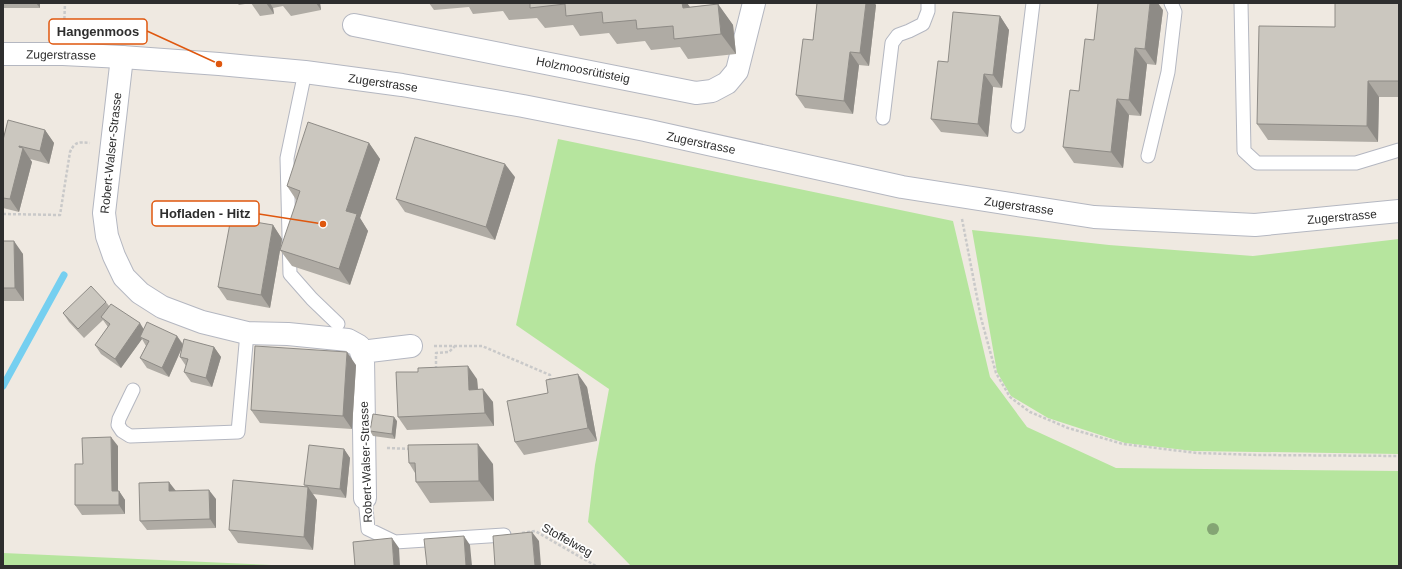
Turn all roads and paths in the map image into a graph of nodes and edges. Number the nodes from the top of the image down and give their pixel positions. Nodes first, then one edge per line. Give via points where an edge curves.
1 (65, 3) edge
2 (754, 3) edge
3 (928, 3) edge
4 (1032, 3) edge
5 (1171, 3) edge
6 (1241, 3) edge
7 (354, 25) dead end
8 (64, 29) dead end
9 (3, 54) edge
10 (122, 57) junction
11 (305, 72) junction
12 (883, 118) dead end
13 (1018, 126) dead end
14 (92, 143) dead end
15 (1399, 150) edge
16 (1148, 156) dead end
17 (965, 198) junction
18 (1399, 211) edge
19 (3, 214) edge
20 (338, 324) dead end
21 (247, 333) junction
22 (411, 346) joint
23 (436, 346) junction
24 (456, 346) junction
25 (361, 352) junction
26 (436, 353) junction
27 (436, 372) edge
28 (551, 389) edge
29 (134, 390) dead end
30 (364, 447) junction
31 (417, 449) edge
32 (1399, 456) edge
33 (365, 498) joint
34 (504, 535) joint
35 (596, 566) edge

1 - 8 path
2 - 7 main road, Holzmoosrütisteig via 737,71 722,86 712,91 696,93
3 - 12 lane via 923,24 898,35 892,43
4 - 13 lane
5 - 16 lane via 1175,12 1168,72
6 - 15 lane via 1244,151 1257,162 1356,163
9 - 10 main road, Zugerstrasse
10 - 11 main road, Zugerstrasse
10 - 21 main road, Robert-Walser-Strasse via 104,213 107,236 114,256 124,277 140,293 162,307 202,322
11 - 17 main road, Zugerstrasse via 402,85 523,106 645,130 902,187
11 - 20 lane via 287,158 290,274
14 - 19 path via 79,142 70,152 60,215
17 - 18 main road, Zugerstrasse via 1094,217 1255,225
17 - 32 path via 962,219 981,318 996,373 1010,397 1030,412 1068,428 1123,444 1197,453
21 - 25 main road, Robert-Walser-Strasse via 348,340 359,346
21 - 29 lane via 238,432 130,436 118,425
22 - 23 path
22 - 25 main road
23 - 24 path
23 - 26 path
24 - 26 path via 449,352
24 - 28 path via 482,346 550,375
25 - 30 main road, Robert-Walser-Strasse
26 - 27 path
30 - 31 path
30 - 33 main road, Robert-Walser-Strasse
33 - 34 lane, Robert-Walser-Strasse via 368,529 395,542
34 - 35 path, Stoffelweg via 535,531

